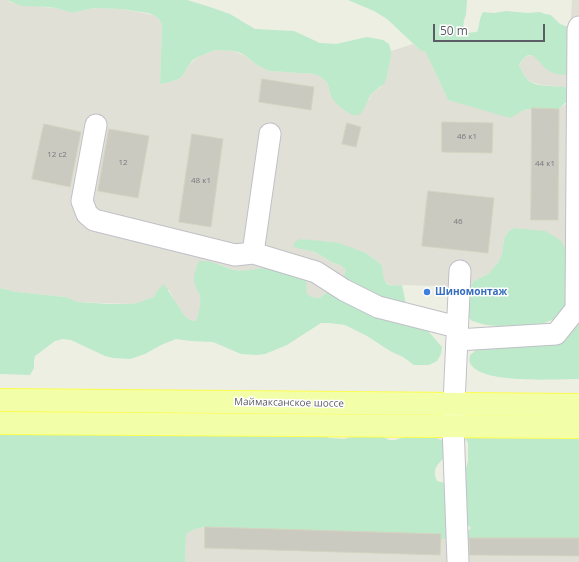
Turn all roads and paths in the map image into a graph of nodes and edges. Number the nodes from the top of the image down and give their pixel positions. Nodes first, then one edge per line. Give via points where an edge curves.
1 (579, 27) edge
2 (96, 125) dead end
3 (270, 134) dead end
4 (253, 253) junction
5 (460, 270) dead end
6 (577, 309) edge
7 (457, 333) junction
8 (0, 400) edge
9 (579, 405) edge
10 (454, 415) junction
11 (0, 423) edge
12 (579, 427) edge
13 (458, 562) edge

1 - 6 lane
2 - 4 lane via 82,201 87,214 94,220 235,255
3 - 4 lane
4 - 7 lane via 316,272 378,307
5 - 7 lane
6 - 7 lane via 556,334
7 - 10 lane
8 - 10 main road, Маймаксанское шоссе
9 - 10 main road, Маймаксанское шоссе
10 - 11 main road, Маймаксанское шоссе
10 - 12 main road, Маймаксанское шоссе
10 - 13 lane

